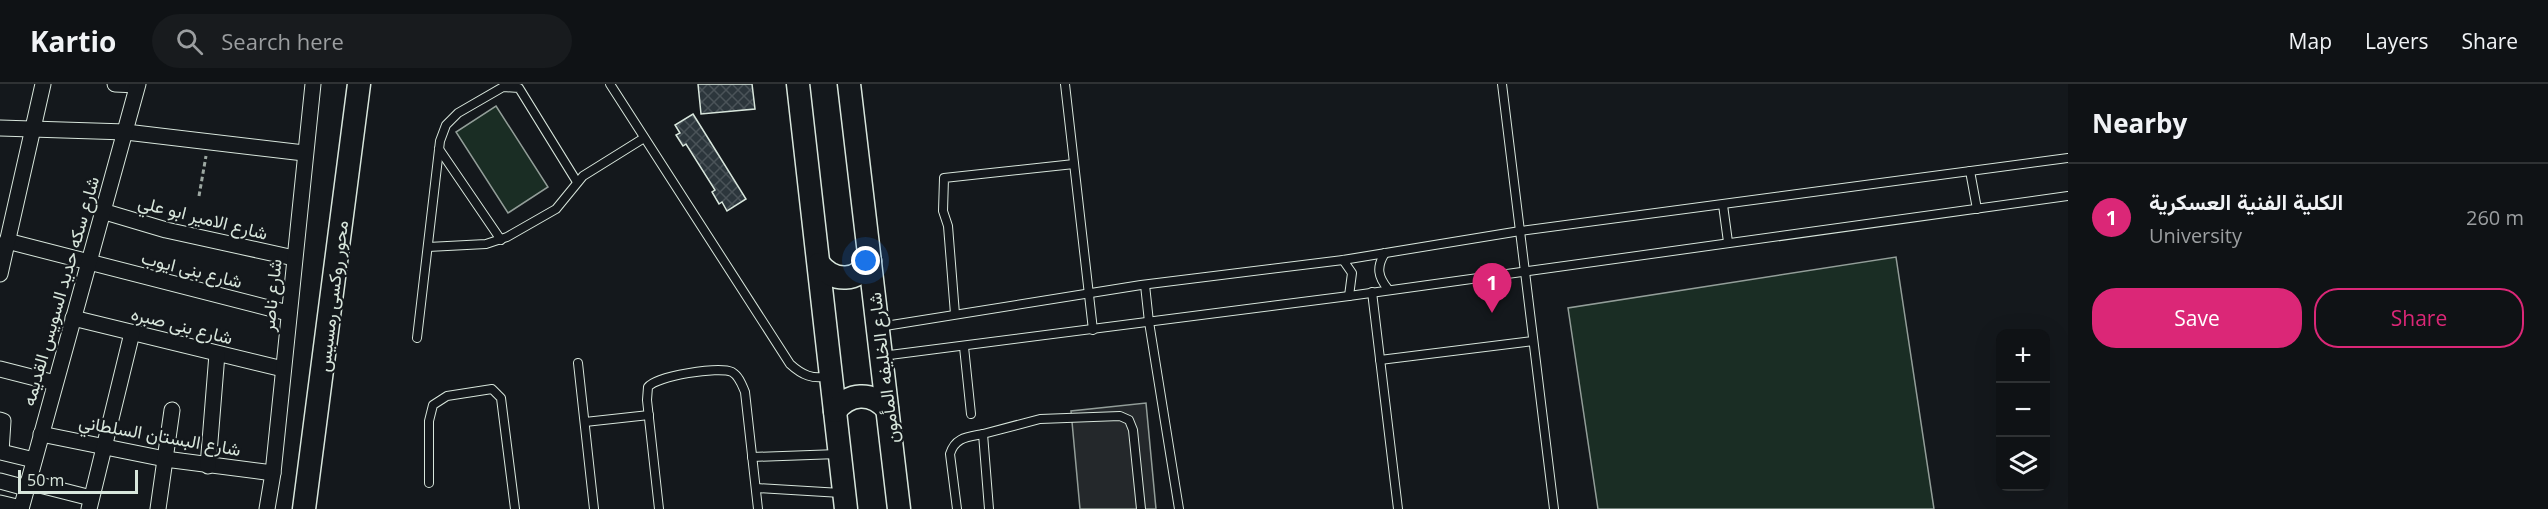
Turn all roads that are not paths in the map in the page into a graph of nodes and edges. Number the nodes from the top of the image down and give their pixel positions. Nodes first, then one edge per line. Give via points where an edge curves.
1 (43, 84) edge
2 (115, 84) edge
3 (312, 84) edge
4 (359, 84) edge
5 (610, 84) edge
6 (798, 84) edge
7 (849, 84) edge
8 (1065, 84) edge
9 (1502, 84) edge
10 (137, 85) edge
11 (34, 128) junction
12 (0, 129) edge
13 (126, 132) junction
14 (644, 138) junction
15 (439, 149) junction
16 (304, 153) junction
17 (2068, 158) edge
18 (1074, 164) junction
19 (1970, 171) junction
20 (577, 182) junction
21 (2068, 196) edge
22 (0, 203) edge
23 (17, 204) junction
24 (1723, 205) junction
25 (1977, 209) junction
26 (102, 211) junction
27 (1520, 231) junction
28 (501, 240) junction
29 (7, 241) junction
30 (1728, 243) junction
31 (428, 247) junction
32 (1385, 253) junction
33 (294, 258) junction
34 (1343, 260) junction
35 (870, 261) junction
36 (86, 263) junction
37 (819, 264) junction
38 (1524, 270) junction
39 (0, 274) edge
40 (1145, 285) junction
41 (1388, 289) junction
42 (1372, 292) junction
43 (1087, 294) junction
44 (1349, 296) junction
45 (288, 313) junction
46 (955, 314) junction
47 (73, 318) junction
48 (1149, 322) junction
49 (878, 327) junction
50 (1093, 330) junction
51 (132, 333) junction
52 (417, 338) dead end
53 (1533, 341) junction
54 (964, 347) junction
55 (217, 354) junction
56 (881, 356) junction
57 (1380, 360) junction
58 (578, 363) dead end
59 (0, 369) edge
60 (283, 369) junction
61 (831, 376) junction
62 (55, 383) junction
63 (887, 408) junction
64 (172, 411) dead end
65 (835, 411) junction
66 (970, 414) dead end
67 (648, 415) junction
68 (0, 420) edge
69 (585, 422) junction
70 (41, 434) junction
71 (983, 434) junction
72 (105, 447) junction
73 (840, 454) junction
74 (752, 457) junction
75 (165, 459) junction
76 (34, 460) junction
77 (208, 466) junction
78 (273, 473) junction
79 (0, 481) edge
80 (429, 483) dead end
81 (27, 485) junction
82 (756, 488) junction
83 (845, 501) edge
84 (0, 503) edge
85 (90, 504) edge
86 (21, 508) edge
87 (158, 509) edge
88 (267, 509) edge
89 (304, 509) edge
90 (515, 509) edge
91 (594, 509) edge
92 (659, 509) edge
93 (758, 509) edge
94 (899, 509) edge
95 (957, 509) edge
96 (989, 509) edge
97 (1141, 509) edge
98 (1179, 509) edge
99 (1398, 509) edge
100 (1554, 509) edge

1 - 11 street
2 - 10 street
3 - 16 street, شارع ناصر
4 - 89 main road, محور روكسى رمسيس
5 - 14 lane
6 - 37 main road
7 - 35 main road, شارع الخليفه المأمون
8 - 18 lane
9 - 27 lane
10 - 13 street, شارع سكه حديد السويس القديمه
11 - 12 street
11 - 13 street
11 - 23 street
13 - 16 street
13 - 26 street, شارع سكه حديد السويس القديمه
14 - 20 lane
14 - 61 lane via 790,364 804,375
15 - 20 lane via 452,118 511,85 525,94
15 - 28 lane
15 - 31 lane
16 - 33 street, شارع ناصر
17 - 19 lane
18 - 43 lane
18 - 46 lane via 944,178 943,211 948,226
19 - 24 lane
19 - 25 lane
20 - 28 lane via 556,209
21 - 25 lane
22 - 23 street
23 - 29 street
24 - 27 lane
24 - 30 lane
25 - 30 lane
26 - 33 street, شارع الامير ابو علي via 166,230
26 - 36 street, شارع سكه حديد السويس القديمه
27 - 32 lane
27 - 38 lane
28 - 31 lane
29 - 36 street, شارع بنى ايوب
29 - 39 street
30 - 38 lane
31 - 52 lane
32 - 34 lane
32 - 41 lane via 1379,273
33 - 45 street, شارع ناصر
34 - 40 lane
34 - 44 lane via 1352,273
35 - 37 main road via 849,278 835,277
35 - 49 main road, شارع الخليفه المأمون
36 - 45 street, شارع بنى ايوب
36 - 47 street, شارع سكه حديد السويس القديمه
37 - 61 main road
38 - 41 lane
38 - 53 lane
40 - 43 lane
40 - 48 lane
41 - 42 lane
42 - 44 lane
42 - 57 lane
43 - 46 lane
43 - 50 lane
44 - 48 lane
45 - 60 street, شارع ناصر
46 - 49 lane
47 - 51 street, شارع بنى صبره
47 - 62 street, شارع سكه حديد السويس القديمه
48 - 50 lane
48 - 98 lane
49 - 56 main road, شارع الخليفه المأمون
50 - 54 lane
51 - 55 street, شارع بنى صبره
51 - 72 street
53 - 57 lane
53 - 100 lane
54 - 56 lane
54 - 66 lane
55 - 60 street, شارع بنى صبره
55 - 77 street
56 - 63 main road, شارع الخليفه المأمون
57 - 99 lane
58 - 69 lane
59 - 62 street
60 - 78 street, شارع ناصر
61 - 65 main road
62 - 70 street, شارع سكه حديد السويس القديمه
63 - 65 main road via 877,400 857,396
63 - 94 main road, شارع الخليفه المأمون
64 - 75 street
65 - 73 main road
67 - 69 lane
67 - 74 lane via 647,393 652,382 722,370 733,373 745,392
67 - 92 lane
68 - 76 street via 1,452
69 - 91 lane
70 - 72 street, شارع البستان السلطاني
70 - 76 street, شارع سكه حديد السويس القديمه
71 - 95 lane via 962,438 952,447
71 - 96 lane
71 - 97 lane via 1040,419 1125,417 1133,430
72 - 75 street, شارع البستان السلطاني
72 - 85 street
73 - 74 lane
73 - 83 main road
74 - 82 lane
75 - 77 street, شارع البستان السلطاني
75 - 87 street
76 - 81 street, شارع سكه حديد السويس القديمه
77 - 78 street, شارع البستان السلطاني
78 - 88 street, شارع ناصر
79 - 81 street
80 - 90 lane via 429,421 433,405 447,396 492,389 501,398
81 - 85 street
81 - 86 street, شارع سكه حديد السويس القديمه
82 - 83 lane
82 - 93 lane
84 - 86 street

